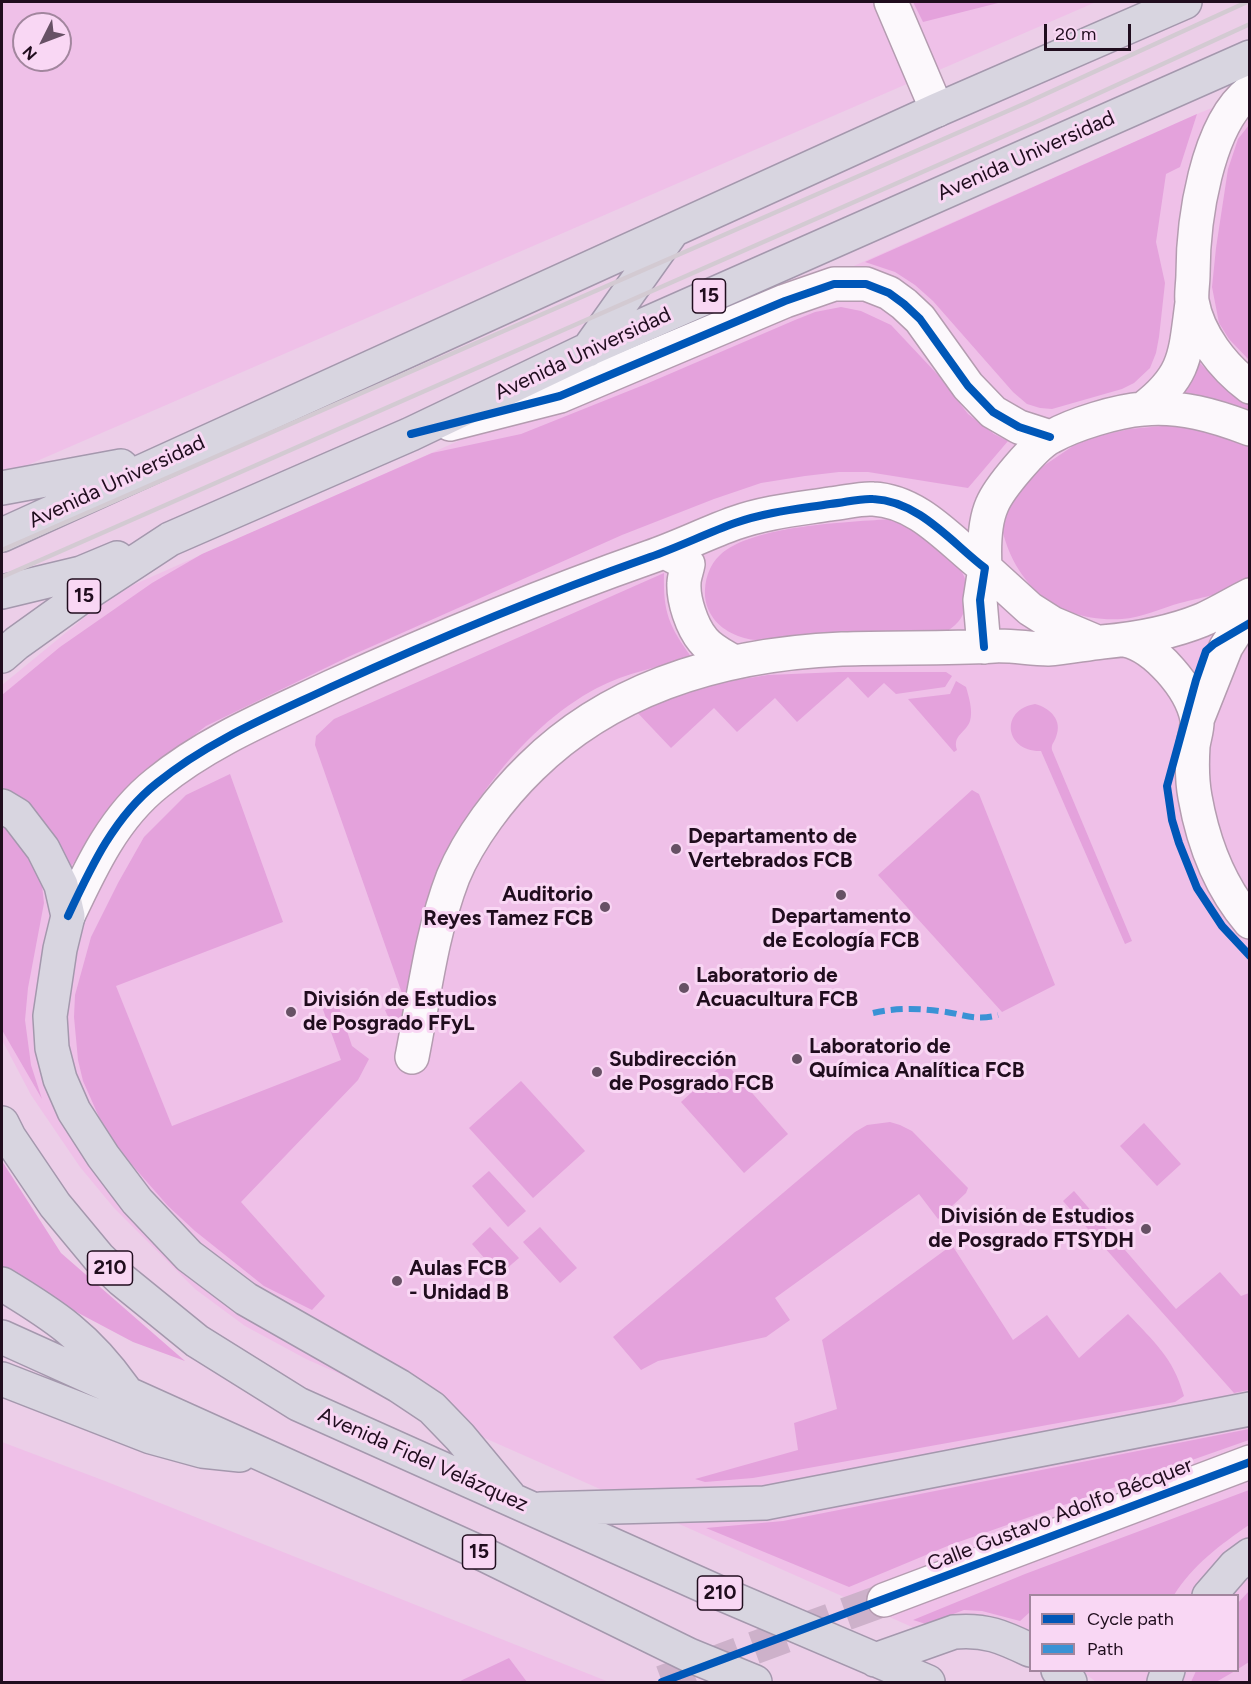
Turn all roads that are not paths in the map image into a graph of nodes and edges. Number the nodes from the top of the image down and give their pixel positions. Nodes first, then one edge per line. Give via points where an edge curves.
1 (891, 2) edge
2 (1185, 2) edge
3 (1250, 57) edge
4 (1250, 91) edge
5 (937, 110) junction
6 (672, 232) junction
7 (1192, 302) junction
8 (587, 350) junction
9 (1250, 387) edge
10 (1144, 408) junction
11 (1250, 429) edge
12 (411, 434) junction
13 (1050, 437) junction
14 (173, 456) junction
15 (2, 488) edge
16 (2, 535) edge
17 (170, 538) junction
18 (664, 552) junction
19 (985, 568) junction
20 (2, 592) edge
21 (1250, 595) edge
22 (1250, 609) edge
23 (1112, 641) junction
24 (984, 647) junction
25 (2, 656) edge
26 (734, 662) junction
27 (1197, 720) junction
28 (2, 806) edge
29 (68, 916) junction
30 (1250, 922) edge
31 (412, 1057) dead end
32 (2, 1123) edge
33 (2, 1284) edge
34 (2, 1337) edge
35 (2, 1379) edge
36 (127, 1392) junction
37 (1250, 1409) edge
38 (266, 1456) junction
39 (1250, 1462) edge
40 (523, 1506) junction
41 (1250, 1555) edge
42 (1211, 1594) edge
43 (884, 1600) tunnel mouth
44 (1029, 1650) edge
45 (689, 1655) junction
46 (875, 1660) junction
47 (1059, 1672) edge
48 (708, 1683) edge
49 (755, 1683) edge
50 (928, 1683) edge
51 (1070, 1683) edge

1 - 5 street
2 - 5 highway, Avenida Universidad
3 - 8 highway, Avenida Universidad / 15
4 - 7 street via 1227,117 1212,151 1196,221
5 - 6 highway, Avenida Universidad
6 - 8 highway
6 - 14 highway, Avenida Universidad
7 - 9 street via 1216,355
7 - 10 street via 1185,354 1177,375
8 - 12 highway, Avenida Universidad / 15
10 - 11 street via 1183,410
10 - 13 street via 1097,419
12 - 13 street via 560,396 785,301 834,284 866,284 889,293 920,319 968,386 993,412 1019,427
12 - 17 highway, Avenida Universidad / 15
13 - 19 street via 1012,476 992,506
14 - 15 highway
14 - 16 highway, Avenida Universidad
17 - 20 highway via 81,573
17 - 25 highway, Avenida Universidad / 15
18 - 19 street via 737,522 776,512 872,499 900,503 937,527
18 - 26 street via 688,564 684,584 687,602 703,640
18 - 29 street via 571,585 400,656 263,719 198,754 156,783 123,816 91,866
19 - 23 street via 1052,623
19 - 24 street via 980,600
21 - 23 street via 1202,620 1155,635
22 - 27 street via 1226,647
23 - 24 street via 1070,648
23 - 27 street via 1136,642 1167,666
24 - 26 street via 841,649
26 - 31 street via 693,671 592,717 544,753 504,796 454,876 434,945
27 - 30 street via 1194,794 1200,817 1228,893
28 - 29 highway via 17,815 43,849 61,885
29 - 40 highway via 50,1016 52,1048 69,1101 137,1201 189,1256 246,1299 432,1408
32 - 40 highway, Avenida Fidel Velázquez / 210 via 55,1205 99,1258 196,1341 298,1404
33 - 36 highway via 79,1336
34 - 36 highway
35 - 38 highway, 15 via 176,1445
36 - 38 highway
37 - 40 highway via 765,1503
38 - 45 highway, 15 via 485,1554
39 - 43 street, Calle Gustavo Adolfo Bécquer
40 - 46 highway, Avenida Fidel Velázquez / 210
41 - 42 highway
44 - 46 highway via 1002,1636 967,1631
45 - 48 highway
45 - 49 highway, 15
46 - 50 highway, Avenida Fidel Velázquez / 210
47 - 51 highway

